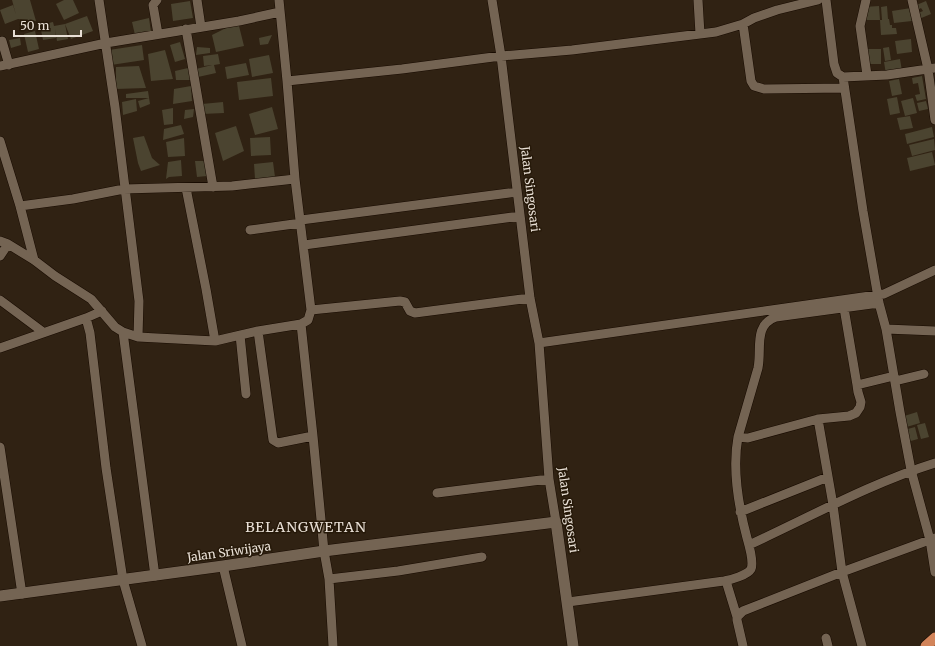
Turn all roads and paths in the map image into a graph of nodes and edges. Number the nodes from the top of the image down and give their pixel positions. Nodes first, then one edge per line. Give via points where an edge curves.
1 (99, 0) edge
2 (157, 0) edge
3 (197, 0) edge
4 (279, 0) edge
5 (492, 0) edge
6 (698, 0) edge
7 (818, 0) edge
8 (826, 0) edge
9 (866, 0) edge
10 (912, 0) edge
11 (280, 12) junction
12 (743, 24) junction
13 (201, 27) junction
14 (186, 29) junction
15 (158, 34) junction
16 (700, 34) junction
17 (2, 41) dead end
18 (106, 43) junction
19 (500, 56) junction
20 (5, 65) edge
21 (931, 69) edge
22 (867, 76) junction
23 (843, 77) junction
24 (287, 81) junction
25 (844, 88) junction
26 (935, 120) edge
27 (0, 141) edge
28 (295, 179) junction
29 (213, 187) junction
30 (186, 188) junction
31 (124, 189) junction
32 (517, 192) junction
33 (20, 206) junction
34 (520, 216) junction
35 (301, 222) junction
36 (250, 230) dead end
37 (4, 242) edge
38 (304, 245) junction
39 (0, 256) edge
40 (34, 260) junction
41 (935, 270) edge
42 (530, 298) junction
43 (879, 298) junction
44 (0, 300) edge
45 (844, 308) junction
46 (311, 310) junction
47 (102, 311) junction
48 (86, 318) junction
49 (301, 324) junction
50 (886, 329) junction
51 (258, 331) junction
52 (935, 331) edge
53 (44, 332) junction
54 (123, 332) junction
55 (240, 335) junction
56 (138, 338) junction
57 (215, 341) junction
58 (539, 343) junction
59 (0, 348) edge
60 (924, 374) dead end
61 (894, 378) junction
62 (857, 385) junction
63 (246, 394) dead end
64 (818, 419) junction
65 (313, 436) junction
66 (738, 437) junction
67 (0, 447) edge
68 (935, 463) edge
69 (911, 470) junction
70 (828, 477) junction
71 (549, 479) junction
72 (437, 493) dead end
73 (833, 505) junction
74 (740, 512) junction
75 (556, 522) junction
76 (932, 539) edge
77 (749, 545) junction
78 (324, 551) junction
79 (482, 557) dead end
80 (223, 566) junction
81 (842, 572) junction
82 (935, 572) edge
83 (155, 576) junction
84 (329, 579) junction
85 (124, 580) junction
86 (726, 581) junction
87 (22, 594) junction
88 (0, 596) edge
89 (568, 602) junction
90 (737, 617) junction
91 (935, 638) edge
92 (142, 646) edge
93 (242, 646) edge
94 (333, 646) edge
95 (573, 646) edge
96 (742, 646) edge
97 (862, 646) edge
98 (926, 646) edge

1 - 18 street
2 - 15 street via 153,5
3 - 13 street
4 - 11 street
5 - 19 street, Jalan Singosari
6 - 16 street
7 - 12 street via 777,10
8 - 23 street via 834,67
9 - 22 street via 860,26
10 - 21 street
11 - 13 street
11 - 24 street
12 - 16 street via 724,31
12 - 25 street via 751,81 754,86 764,89
13 - 14 street
14 - 15 street
14 - 29 street
15 - 18 street
16 - 19 street
17 - 20 street
18 - 20 street
18 - 31 street
19 - 24 street
19 - 32 street, Jalan Singosari
21 - 22 street
21 - 26 street
22 - 23 street
23 - 25 street
24 - 28 street
25 - 43 street
27 - 33 street
28 - 29 street
28 - 35 street
29 - 30 street
30 - 31 street
30 - 57 street
31 - 33 street
31 - 56 street via 138,301
32 - 34 street, Jalan Singosari
32 - 35 street
33 - 40 street
34 - 38 street
34 - 42 street, Jalan Singosari
35 - 36 street
35 - 38 street
37 - 39 street
37 - 40 street
38 - 46 street
40 - 47 street via 91,299
41 - 43 street
42 - 46 street via 415,313 410,311 405,302 400,301
42 - 58 street, Jalan Singosari
43 - 45 street
43 - 50 street
43 - 58 street
44 - 53 street
45 - 62 street
45 - 66 street via 776,317 764,324 760,334 758,368
46 - 49 street via 308,320
47 - 48 street
47 - 54 street via 115,327
48 - 53 street
48 - 85 street
49 - 51 street
49 - 65 street
50 - 52 street
50 - 61 street
51 - 55 street
51 - 65 street via 273,440 278,443
53 - 59 street
54 - 56 street
54 - 83 street
55 - 57 street
55 - 63 street
56 - 57 street
58 - 71 street, Jalan Singosari
60 - 61 street
61 - 62 street
61 - 69 street
62 - 64 street via 861,402 856,413
64 - 66 street via 748,438
64 - 70 street
65 - 78 street
66 - 74 street via 736,469
67 - 87 street
68 - 69 street
69 - 73 street
69 - 76 street
70 - 73 street
70 - 74 street
71 - 72 street
71 - 75 street, Jalan Singosari
73 - 77 street
73 - 81 street
74 - 77 street
75 - 78 street, Jalan Sriwijaya
75 - 89 street, Jalan Singosari
76 - 81 street
76 - 82 street
77 - 86 street via 751,569
78 - 80 street, Jalan Sriwijaya
78 - 84 street
79 - 84 street
80 - 83 street, Jalan Sriwijaya
80 - 93 street
81 - 90 street via 744,611
81 - 97 street
83 - 85 street, Jalan Sriwijaya
84 - 94 street
85 - 87 street, Jalan Sriwijaya
85 - 92 street
86 - 89 street
86 - 90 street
87 - 88 street, Jalan Sriwijaya
89 - 95 street, Jalan Singosari
90 - 96 street
91 - 98 highway

